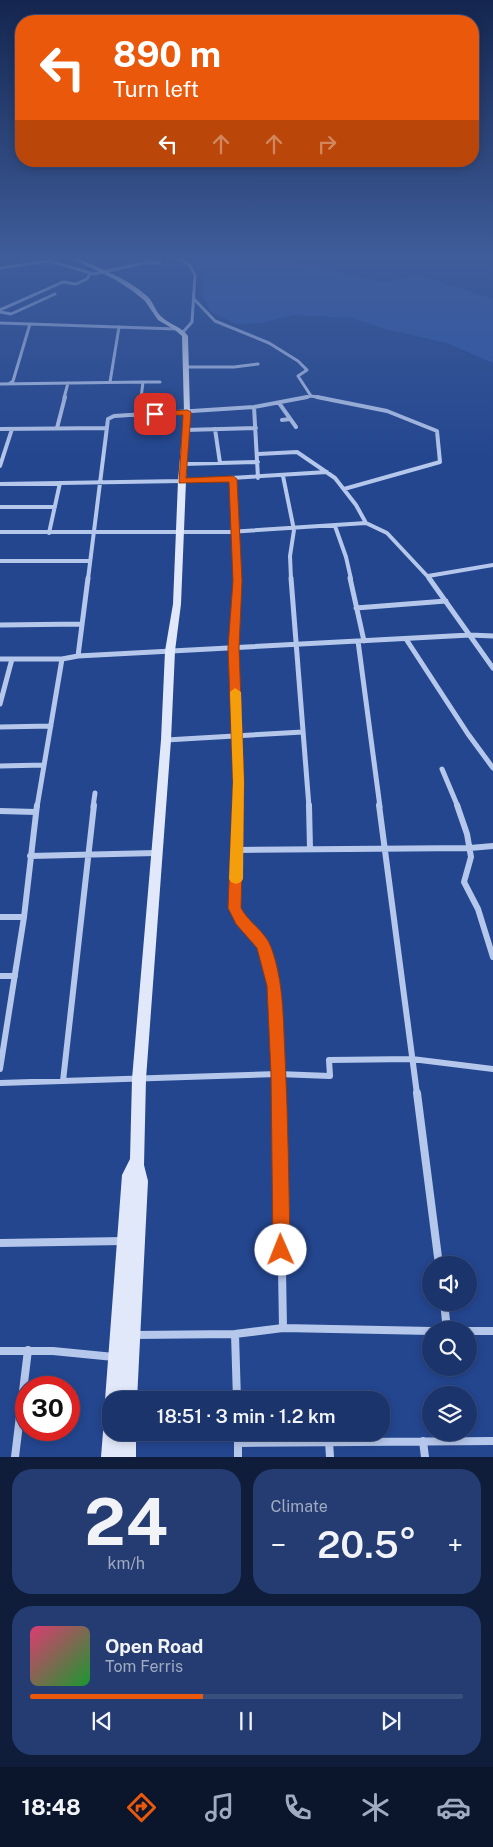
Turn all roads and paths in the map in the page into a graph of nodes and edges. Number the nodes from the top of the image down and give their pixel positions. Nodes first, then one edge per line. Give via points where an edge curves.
1 (0, 323) edge
2 (168, 323) edge
3 (191, 323) edge
4 (220, 323) edge
5 (30, 324) junction
6 (119, 327) junction
7 (180, 331) junction
8 (258, 364) dead end
9 (185, 367) junction
10 (110, 382) junction
11 (143, 382) junction
12 (160, 382) dead end
13 (9, 383) junction
14 (68, 383) junction
15 (0, 384) edge
16 (311, 396) junction
17 (279, 404) junction
18 (254, 407) junction
19 (187, 412) junction
20 (139, 415) junction
21 (290, 418) junction
22 (282, 420) dead end
23 (296, 427) dead end
24 (58, 428) junction
25 (107, 428) junction
26 (256, 428) junction
27 (0, 429) edge
28 (12, 429) junction
29 (215, 429) junction
30 (185, 430) junction
31 (258, 454) junction
32 (258, 462) junction
33 (220, 463) junction
34 (183, 464) junction
35 (0, 466) edge
36 (328, 472) junction
37 (283, 476) junction
38 (258, 478) junction
39 (233, 479) junction
40 (182, 481) junction
41 (100, 483) junction
42 (0, 484) edge
43 (60, 484) junction
44 (344, 489) junction
45 (0, 507) edge
46 (55, 507) junction
47 (366, 523) junction
48 (335, 526) junction
49 (294, 530) junction
50 (0, 532) edge
51 (49, 532) junction
52 (181, 532) junction
53 (235, 533) junction
54 (93, 534) junction
55 (90, 561) junction
56 (0, 562) edge
57 (493, 565) edge
58 (428, 576) junction
59 (446, 601) junction
60 (356, 608) junction
61 (82, 624) junction
62 (0, 625) edge
63 (470, 635) junction
64 (493, 636) edge
65 (406, 639) junction
66 (361, 641) junction
67 (295, 645) junction
68 (233, 648) junction
69 (170, 651) junction
70 (78, 656) junction
71 (0, 659) edge
72 (12, 659) junction
73 (62, 659) junction
74 (493, 668) edge
75 (1, 697) edge
76 (0, 704) edge
77 (51, 726) junction
78 (0, 727) edge
79 (304, 732) junction
80 (237, 736) junction
81 (166, 740) junction
82 (44, 765) junction
83 (0, 766) edge
84 (493, 768) edge
85 (442, 769) dead end
86 (95, 793) dead end
87 (0, 811) edge
88 (36, 812) junction
89 (493, 846) edge
90 (385, 848) junction
91 (470, 848) junction
92 (310, 849) junction
93 (237, 850) junction
94 (157, 853) junction
95 (89, 854) junction
96 (30, 856) junction
97 (24, 916) junction
98 (0, 917) edge
99 (493, 958) edge
100 (0, 976) edge
101 (15, 976) junction
102 (412, 1059) junction
103 (0, 1069) edge
104 (493, 1069) edge
105 (278, 1074) junction
106 (139, 1079) junction
107 (63, 1081) junction
108 (0, 1083) edge
109 (137, 1165) junction
110 (123, 1241) junction
111 (0, 1243) edge
112 (438, 1256) edge
113 (283, 1328) junction
114 (422, 1331) edge
115 (477, 1331) edge
116 (493, 1331) edge
117 (235, 1334) junction
118 (131, 1336) junction
119 (28, 1350) junction
120 (0, 1352) edge
121 (115, 1356) junction
122 (113, 1391) edge
123 (129, 1391) edge
124 (237, 1391) edge
125 (111, 1441) edge
126 (128, 1441) edge
127 (423, 1441) joint
128 (477, 1441) edge
129 (493, 1441) edge
130 (329, 1442) junction
131 (238, 1443) joint
132 (15, 1457) edge
133 (110, 1457) edge
134 (128, 1457) edge
135 (238, 1457) edge
136 (330, 1457) edge
137 (425, 1457) edge

1 - 5 street
2 - 7 street
3 - 7 street
4 - 16 street via 247,332 307,366 307,370 298,376
5 - 6 street
5 - 13 street
6 - 7 street
6 - 10 street
7 - 9 street via 185,336
8 - 9 street
9 - 19 street
10 - 11 street
10 - 14 street
11 - 12 street
11 - 20 street
13 - 14 street
13 - 15 street
14 - 24 street
16 - 17 street
16 - 44 street via 393,413 433,428 439,434 440,462
17 - 18 street
17 - 21 street
18 - 19 street
18 - 26 street
19 - 20 street
19 - 30 street
20 - 25 street via 111,418
21 - 22 street
21 - 23 street
24 - 25 street
24 - 28 street
25 - 41 street
26 - 29 street
26 - 31 street
27 - 28 street
28 - 35 street
29 - 30 street
29 - 33 street
30 - 34 street
31 - 32 street
31 - 36 street via 297,452
32 - 33 street
32 - 38 street
33 - 34 street
34 - 40 street
36 - 37 street
36 - 44 street
37 - 38 street
37 - 49 street
38 - 39 street
39 - 40 street
39 - 53 street
40 - 41 street
40 - 52 street
41 - 43 street
41 - 54 street
42 - 43 street
43 - 46 street
44 - 47 street
45 - 46 street
46 - 51 street
47 - 48 street
47 - 58 street via 387,534
48 - 49 street
48 - 60 street via 345,552
49 - 53 street
49 - 67 street via 290,556
50 - 51 street
51 - 54 street
52 - 53 street
52 - 54 street
52 - 69 street via 177,604
53 - 68 street via 237,581
54 - 55 street
55 - 56 street
55 - 61 street
57 - 58 street
58 - 59 street
59 - 60 street
59 - 63 street
60 - 66 street
61 - 62 street
61 - 70 street
63 - 64 street
63 - 65 street
63 - 74 street
65 - 66 street
65 - 84 street
66 - 67 street
66 - 90 street
67 - 68 street
67 - 79 street
68 - 69 street
68 - 80 street
69 - 70 street
69 - 81 street
70 - 73 street
71 - 72 street
72 - 73 street
72 - 75 street
73 - 77 street
75 - 76 street
77 - 78 street
77 - 82 street
79 - 80 street
79 - 92 street
80 - 81 street
80 - 93 street
81 - 94 street
82 - 83 street
82 - 88 street
85 - 91 street
86 - 95 street
87 - 88 street
88 - 96 street
89 - 91 street
90 - 91 street
90 - 92 street
90 - 102 street
91 - 99 street via 472,864 464,882 474,894
92 - 93 street
93 - 105 street via 235,908 241,920 259,938 275,986
94 - 95 street
94 - 106 street
95 - 96 street
95 - 107 street
96 - 97 street
97 - 98 street
97 - 101 street
100 - 101 street
101 - 103 street
102 - 104 street
102 - 105 street via 329,1060 330,1076
102 - 112 street
105 - 106 street
105 - 113 street
106 - 107 street
106 - 109 street
107 - 108 street
109 - 110 street via 136,1162 128,1176
109 - 118 street via 141,1181
110 - 111 street
110 - 121 street
113 - 114 street
113 - 117 street
115 - 116 street
117 - 118 street
117 - 124 street
118 - 123 street
119 - 120 street
119 - 121 street via 99,1358
119 - 132 street
121 - 122 street
125 - 133 street
126 - 134 street
127 - 130 street
127 - 137 street
128 - 129 street
130 - 131 street
130 - 136 street
131 - 135 street

